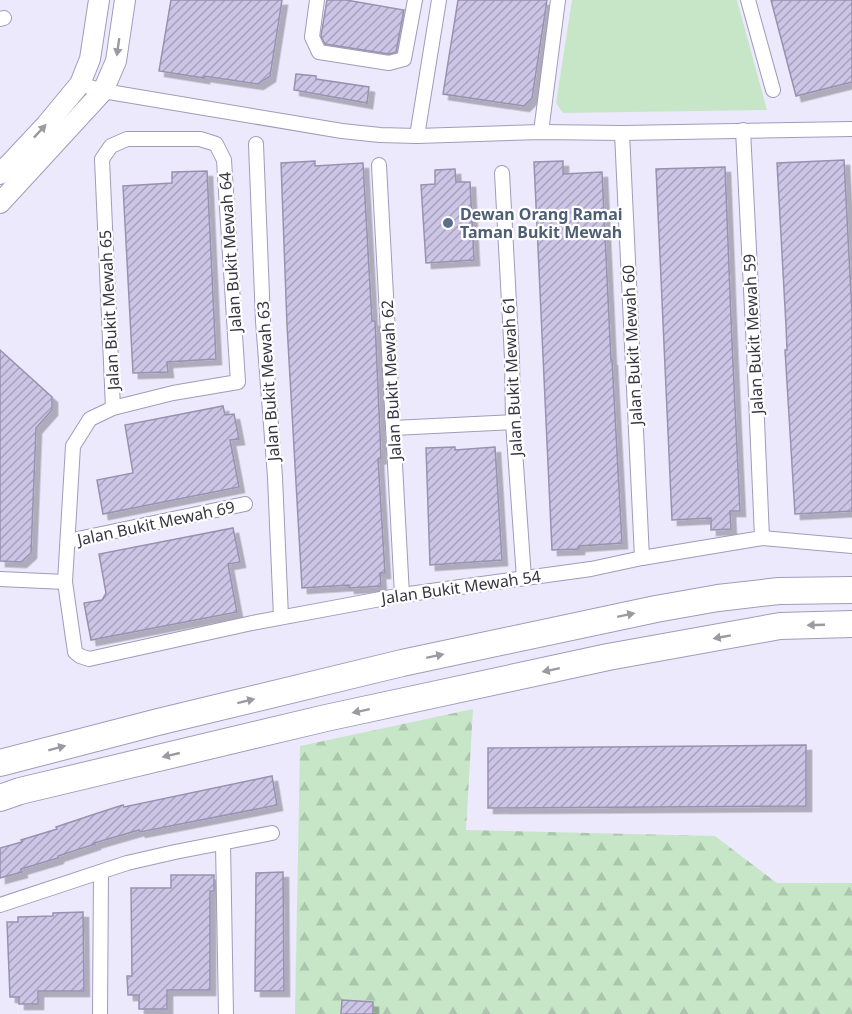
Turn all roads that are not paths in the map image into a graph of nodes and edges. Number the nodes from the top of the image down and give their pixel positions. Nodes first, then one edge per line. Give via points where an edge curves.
1 (99, 0) edge
2 (125, 0) edge
3 (317, 0) edge
4 (415, 0) edge
5 (439, 0) edge
6 (558, 0) edge
7 (748, 0) edge
8 (80, 84) junction
9 (773, 90) dead end
10 (103, 91) junction
11 (852, 129) edge
12 (743, 130) junction
13 (541, 132) junction
14 (622, 133) junction
15 (417, 136) junction
16 (161, 138) joint
17 (256, 144) dead end
18 (380, 165) dead end
19 (502, 173) dead end
20 (0, 174) edge
21 (0, 203) edge
22 (113, 408) junction
23 (513, 422) junction
24 (393, 428) junction
25 (245, 504) dead end
26 (762, 538) junction
27 (68, 542) junction
28 (852, 546) edge
29 (642, 558) junction
30 (524, 578) junction
31 (0, 579) edge
32 (65, 582) junction
33 (852, 590) edge
34 (402, 595) junction
35 (281, 617) junction
36 (852, 624) edge
37 (75, 652) joint
38 (0, 763) edge
39 (0, 798) edge
40 (272, 833) dead end
41 (223, 843) junction
42 (101, 872) junction
43 (0, 905) edge
44 (100, 1014) edge
45 (226, 1014) edge

1 - 8 street via 90,59
2 -> 10 street via 116,61
3 - 4 street via 312,37 319,52 389,63 405,59
5 - 15 street
6 - 13 street
7 - 9 street
8 - 10 street
20 -> 8 street
10 - 15 street via 342,131
10 - 21 street
11 - 12 street
12 - 14 street
12 - 26 street, Jalan Bukit Mewah 59
13 - 14 street
13 - 15 street
14 - 29 street, Jalan Bukit Mewah 60
16 - 22 street, Jalan Bukit Mewah 65 via 127,140 111,146 102,159
16 - 22 street, Jalan Bukit Mewah 64 via 200,139 216,144 224,160 238,382
17 - 35 street, Jalan Bukit Mewah 63
18 - 24 street, Jalan Bukit Mewah 62
19 - 23 street, Jalan Bukit Mewah 61
22 - 27 street, Jalan Bukit Mewah 65 via 90,419 73,446
23 - 24 street
23 - 30 street, Jalan Bukit Mewah 61
24 - 34 street, Jalan Bukit Mewah 62
25 - 27 street, Jalan Bukit Mewah 69
26 - 28 street, Jalan Bukit Mewah 54
26 - 29 street, Jalan Bukit Mewah 54
27 - 32 street, Jalan Bukit Mewah 65
29 - 30 street, Jalan Bukit Mewah 54
30 - 34 street, Jalan Bukit Mewah 54
31 - 32 street
32 - 37 street, Jalan Bukit Mewah 65
38 -> 33 highway via 402,663 656,609 779,591
34 - 35 street, Jalan Bukit Mewah 54
35 - 37 street, Jalan Bukit Mewah 54 via 89,659
36 -> 39 highway via 780,626 609,657 327,718
40 - 41 street
41 - 42 street
41 - 45 street
42 - 43 street
42 - 44 street

